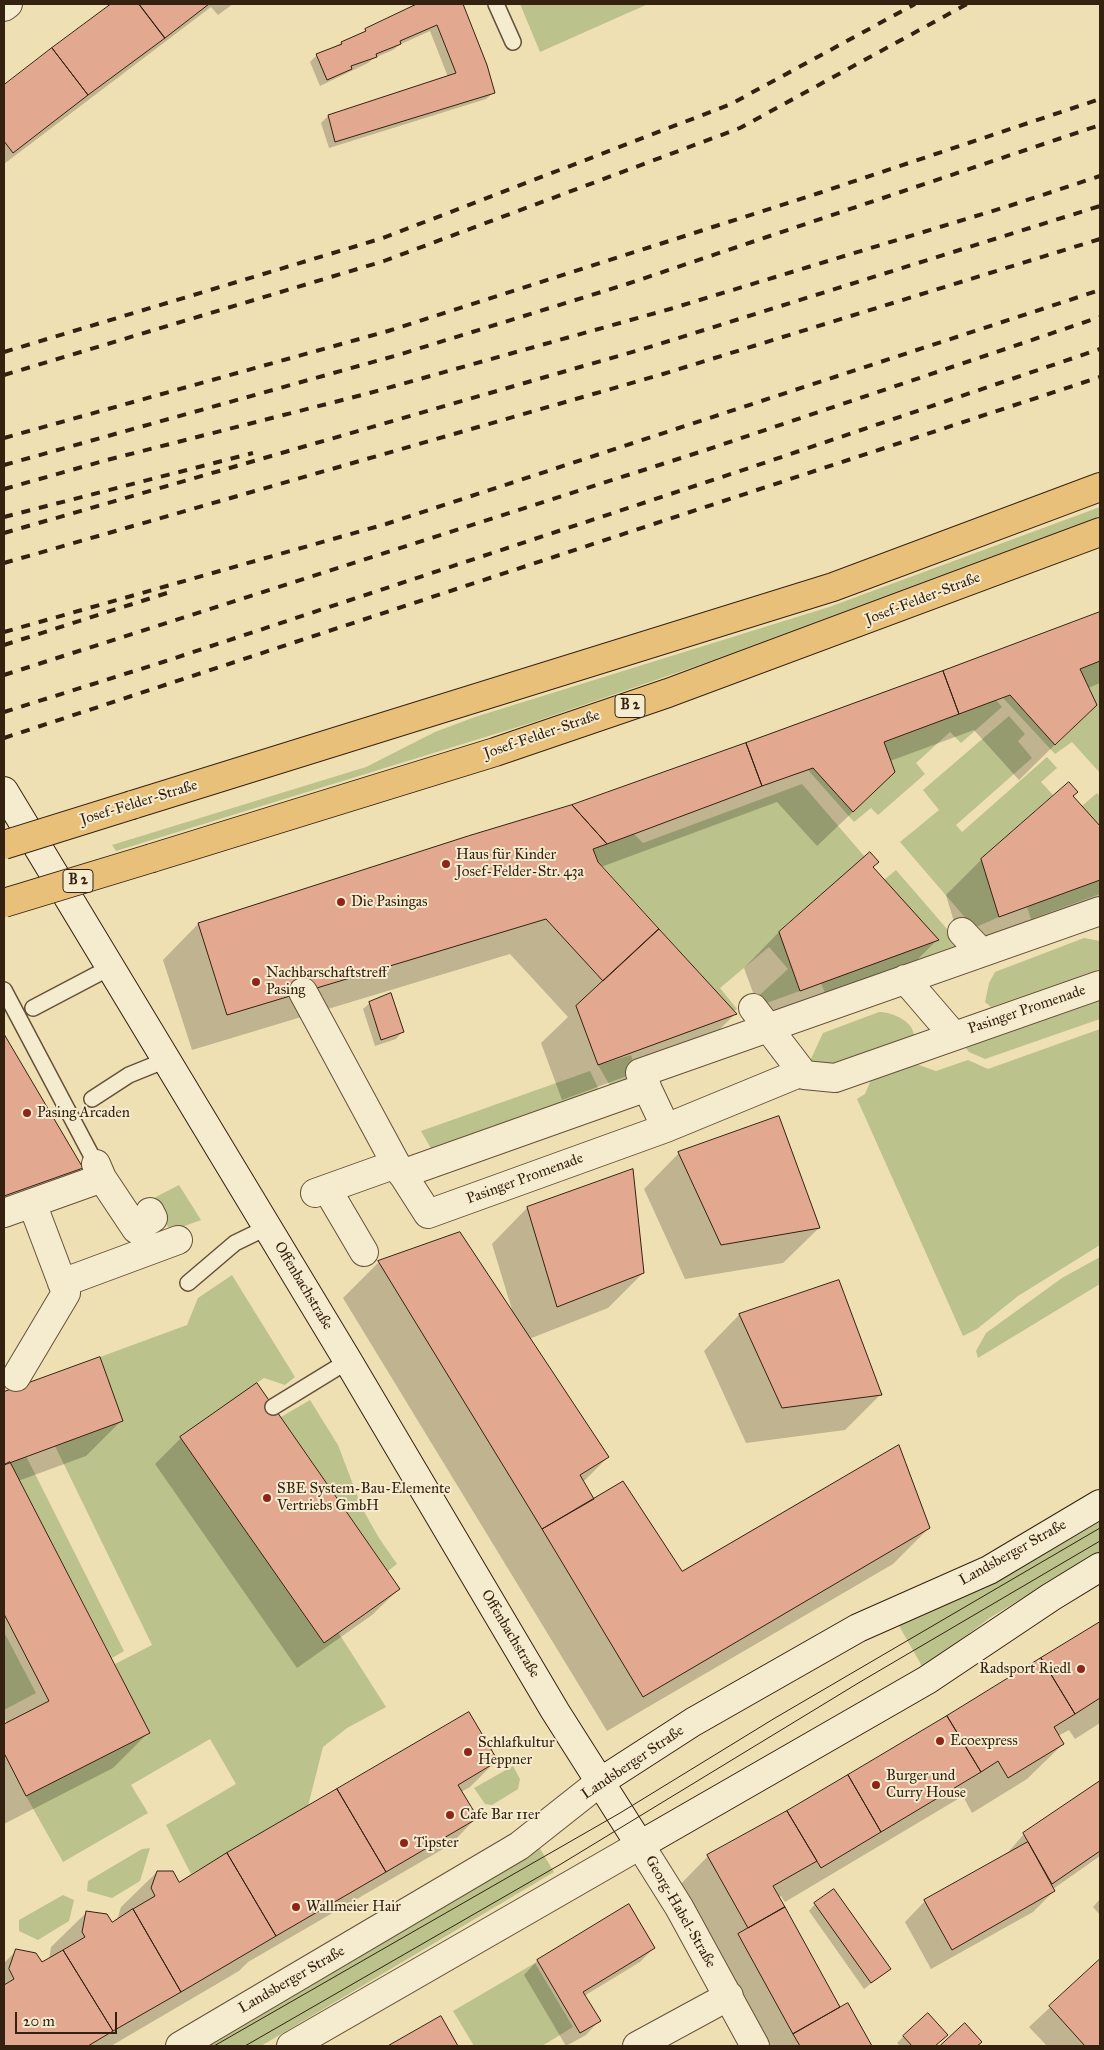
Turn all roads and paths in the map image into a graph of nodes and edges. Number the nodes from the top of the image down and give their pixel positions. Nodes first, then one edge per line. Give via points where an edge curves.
1 (8, 4) edge
2 (496, 4) edge
3 (4, 7) edge
4 (513, 42) dead end
5 (1100, 486) edge
6 (1100, 532) edge
7 (4, 791) edge
8 (4, 845) edge
9 (4, 903) edge
10 (1100, 910) edge
11 (962, 932) dead end
12 (981, 952) junction
13 (111, 967) junction
14 (905, 979) junction
15 (1100, 985) edge
16 (4, 990) edge
17 (303, 992) dead end
18 (33, 1008) dead end
19 (761, 1017) junction
20 (954, 1036) junction
21 (166, 1060) junction
22 (802, 1072) junction
23 (647, 1087) junction
24 (92, 1098) dead end
25 (666, 1128) junction
26 (399, 1169) junction
27 (99, 1171) junction
28 (32, 1203) junction
29 (4, 1213) edge
30 (268, 1227) junction
31 (158, 1237) junction
32 (364, 1252) dead end
33 (188, 1283) dead end
34 (64, 1288) junction
35 (348, 1361) junction
36 (13, 1382) edge
37 (273, 1407) dead end
38 (1100, 1504) edge
39 (1100, 1567) edge
40 (600, 1782) junction
41 (640, 1845) junction
42 (729, 1996) junction
43 (180, 2046) edge
44 (291, 2046) edge
45 (637, 2046) edge
46 (755, 2046) edge

1 - 3 street
2 - 4 lane
5 - 8 main road, Josef-Felder-Straße, bridge via 833,587
6 - 9 main road, Josef-Felder-Straße / B 2, bridge via 668,693 495,752
7 - 13 street, Offenbachstraße
10 - 12 street
11 - 12 street
12 - 14 street
13 - 18 lane
13 - 21 street, Offenbachstraße
14 - 19 street
14 - 20 street, Pasinger Promenade
15 - 20 street, Pasinger Promenade
16 - 27 lane
17 - 26 street, Pasinger Promenade
19 - 22 street
19 - 23 street via 640,1072
20 - 22 street, Pasinger Promenade via 835,1078 804,1076
21 - 24 lane via 129,1075
21 - 30 street, Offenbachstraße
22 - 25 street, Pasinger Promenade
23 - 25 street
23 - 26 street
25 - 26 street, Pasinger Promenade via 428,1214
26 - 32 street via 321,1191
27 - 28 street
27 - 31 street via 136,1228
28 - 29 street
28 - 34 street
30 - 33 lane via 236,1243
30 - 35 street, Offenbachstraße
31 - 34 street
31 - 34 street
34 - 36 street
35 - 37 lane
35 - 40 street, Offenbachstraße
38 - 40 street, Landsberger Straße via 989,1570 858,1628 693,1722
39 - 41 street via 927,1680
40 - 41 street, Georg-Habel-Straße
40 - 43 street, Landsberger Straße via 519,1846
41 - 42 street, Georg-Habel-Straße via 680,1907
41 - 44 street
42 - 45 street
42 - 46 street, Georg-Habel-Straße

